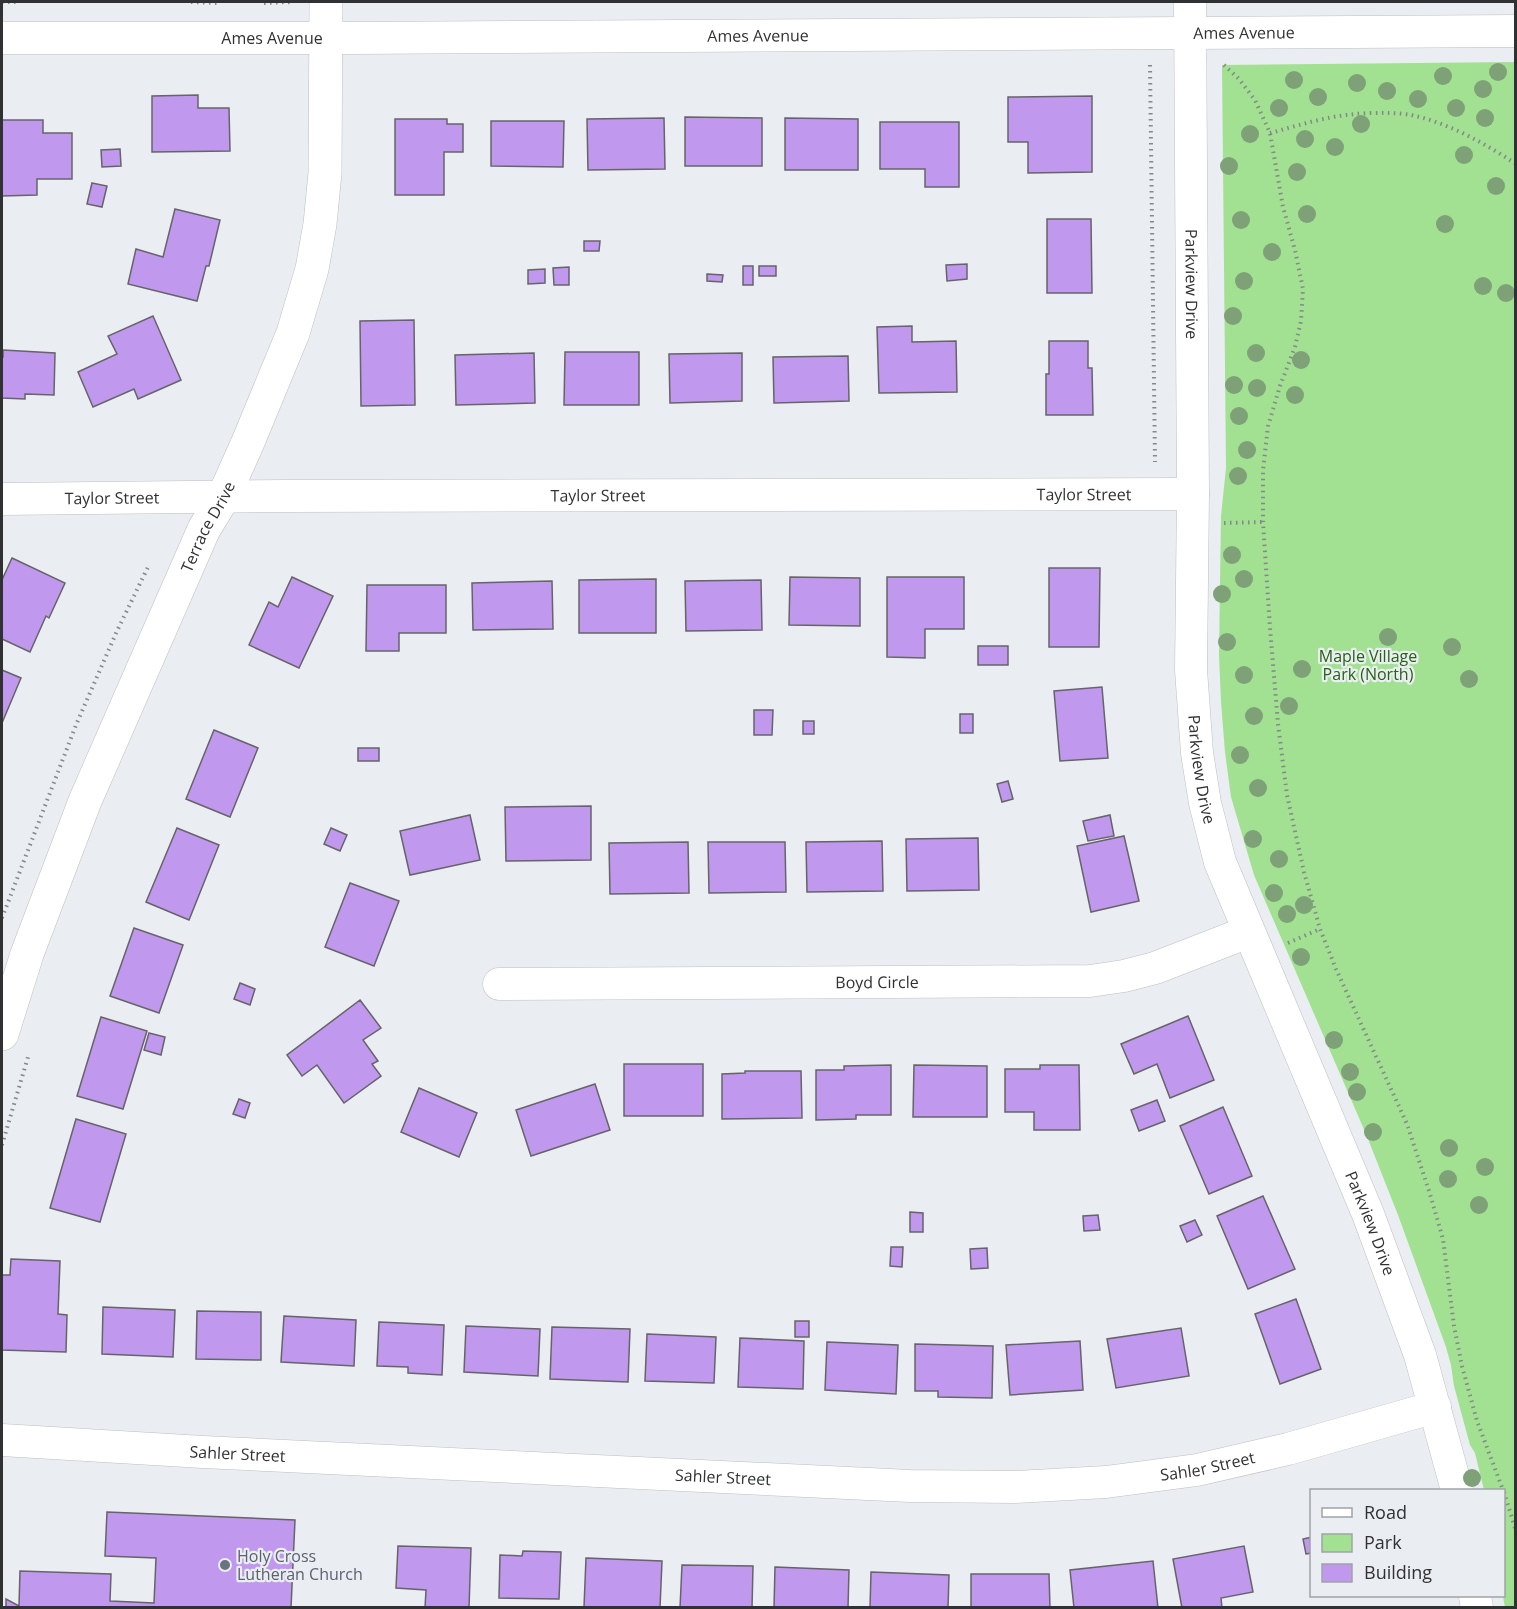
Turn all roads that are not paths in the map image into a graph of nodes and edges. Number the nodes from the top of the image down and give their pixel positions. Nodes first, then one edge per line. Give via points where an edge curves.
1 (326, 2) edge
2 (1190, 2) edge
3 (1515, 31) edge
4 (1190, 32) junction
5 (2, 38) edge
6 (326, 38) junction
7 (1193, 494) junction
8 (223, 498) junction
9 (2, 499) edge
10 (1248, 932) junction
11 (499, 984) dead end
12 (2, 1034) edge
13 (1435, 1407) junction
14 (2, 1440) edge
15 (1456, 1489) edge

1 - 6 street, Terrace Drive
2 - 4 street, Parkview Drive
3 - 4 street, Ames Avenue
4 - 6 street, Ames Avenue
4 - 7 street, Parkview Drive
5 - 6 street, Ames Avenue
6 - 8 street, Terrace Drive via 325,173 312,269 292,333
7 - 8 street, Taylor Street
7 - 10 street, Parkview Drive via 1191,670 1197,753 1220,862
8 - 9 street, Taylor Street
8 - 12 street, Terrace Drive via 204,529 85,801 27,954
10 - 11 street, Boyd Circle via 1155,968 1090,981
10 - 13 street, Parkview Drive via 1368,1214
13 - 14 street, Sahler Street via 1197,1470 1106,1482 1015,1487 910,1486
13 - 15 street, Parkview Drive

